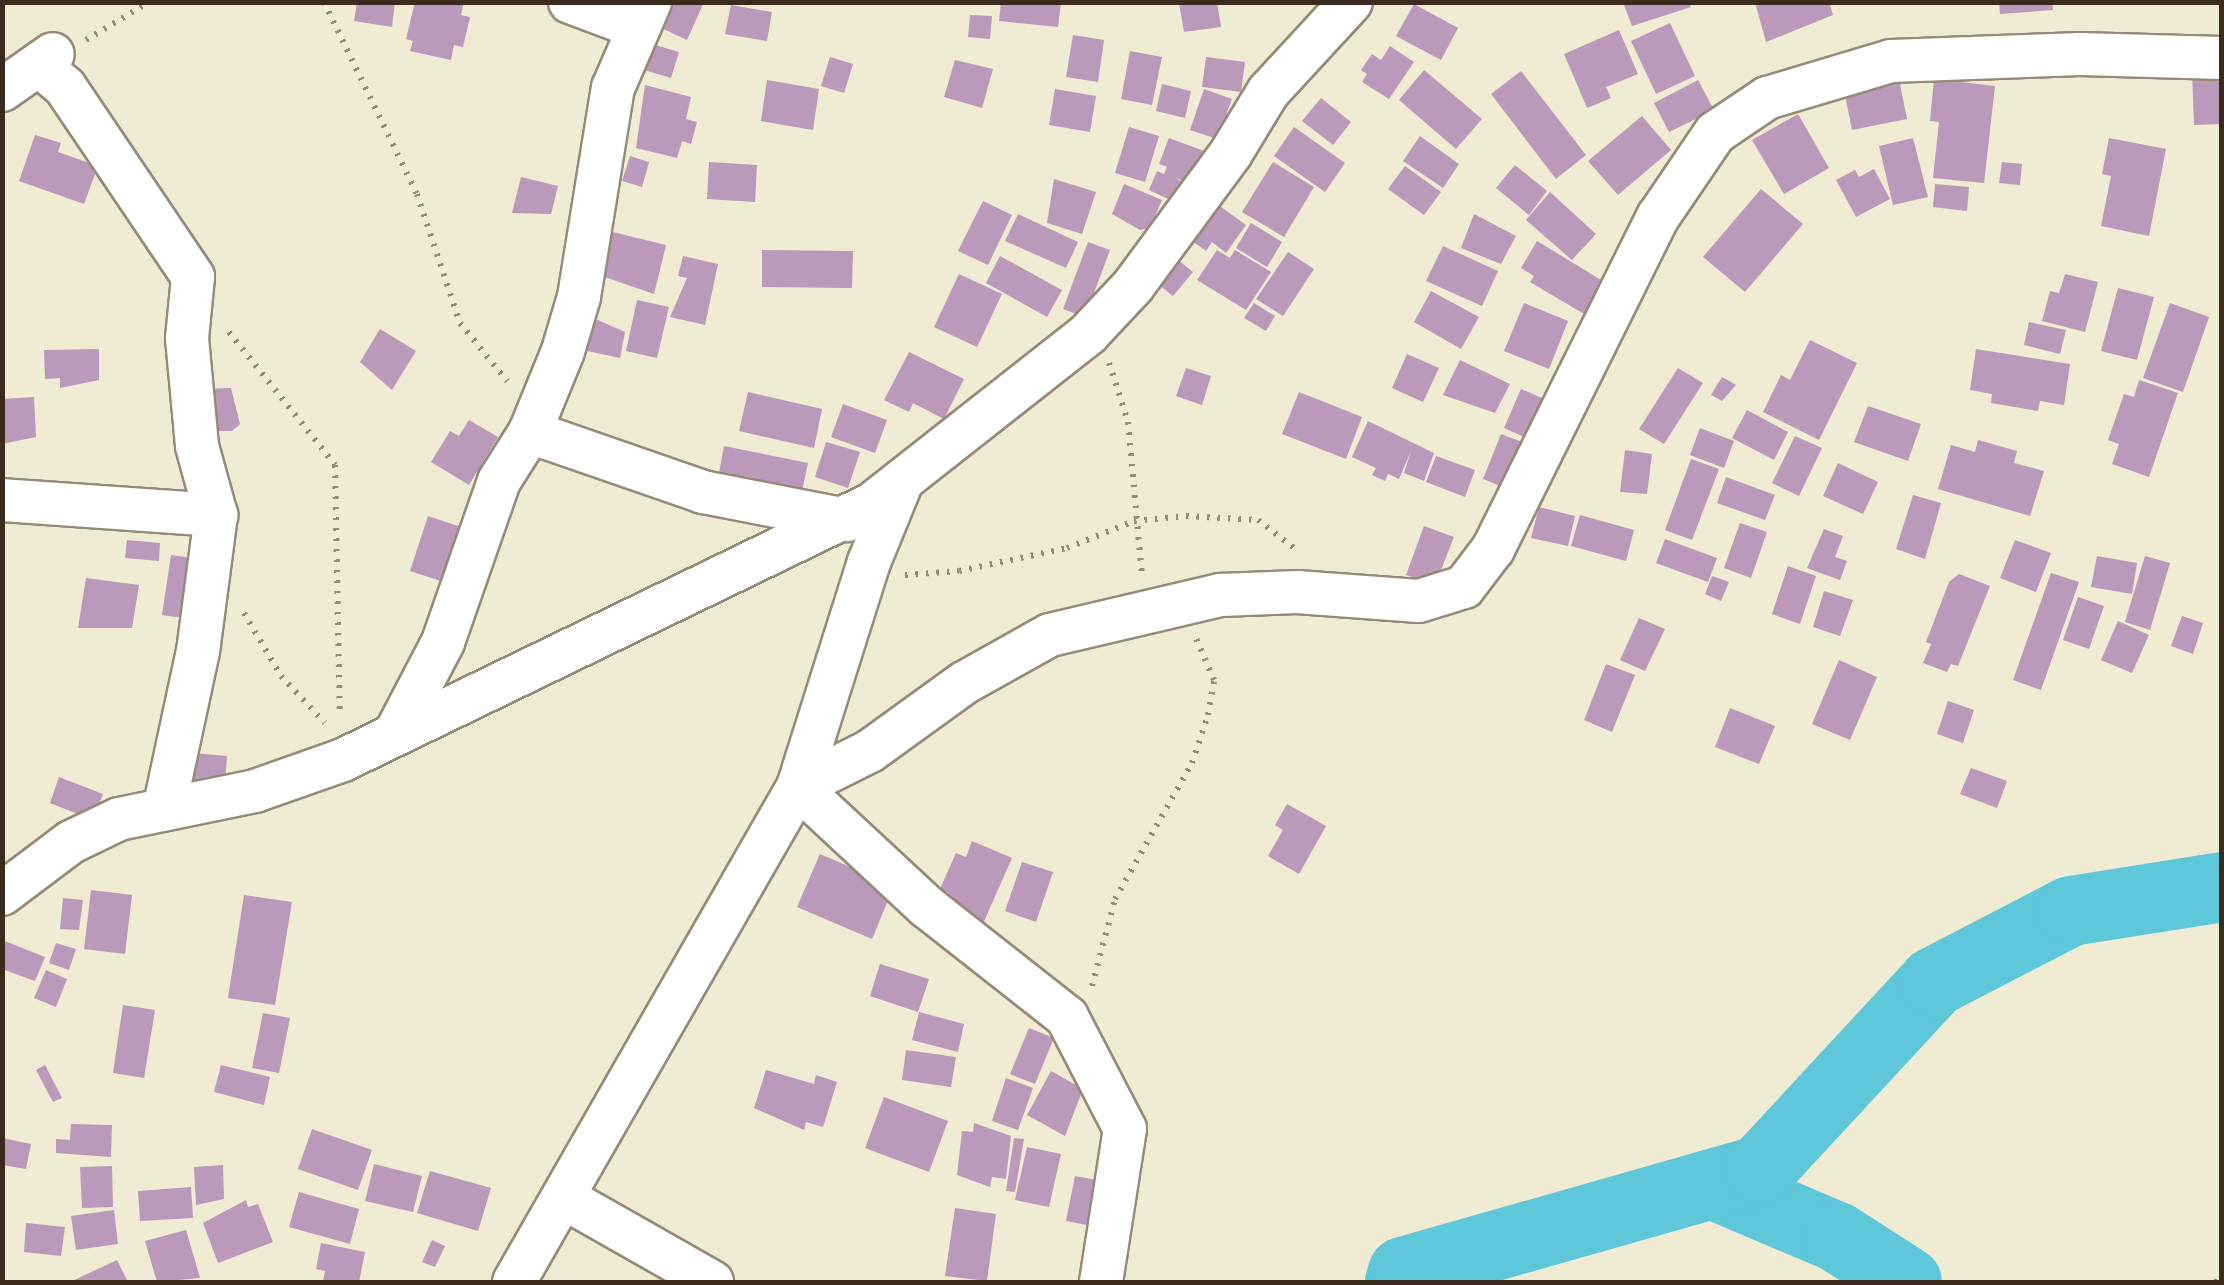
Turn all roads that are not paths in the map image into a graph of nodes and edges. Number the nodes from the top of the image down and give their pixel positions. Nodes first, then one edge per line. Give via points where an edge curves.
1 (570, 2) edge
2 (1352, 2) edge
3 (644, 15) edge
4 (2222, 58) edge
5 (2, 90) edge
6 (535, 420) junction
7 (903, 480) junction
8 (2, 500) edge
9 (216, 515) junction
10 (847, 520) junction
11 (394, 734) junction
12 (798, 788) junction
13 (164, 809) junction
14 (2, 894) edge
15 (566, 1199) junction
16 (523, 1275) edge
17 (712, 1282) edge
18 (1101, 1282) edge

1 - 3 street
2 - 7 street via 1268,92 1155,257 1088,334
3 - 6 street via 613,88 579,297
4 - 12 street via 2080,54 1891,62 1767,98 1715,133 1658,218 1493,549 1464,587 1419,602 1222,595 1050,635 964,683 870,752
5 - 9 street via 46,60 193,277 187,338 197,446
6 - 10 street via 703,492
6 - 11 street via 499,481 443,642
7 - 10 street
7 - 12 street via 858,596
8 - 9 street
9 - 13 street via 198,651
10 - 11 street
11 - 13 street via 256,791
12 - 15 street
12 - 18 street via 927,907 1067,1017 1125,1129
13 - 14 street via 119,819 71,842
15 - 16 street
15 - 17 street

